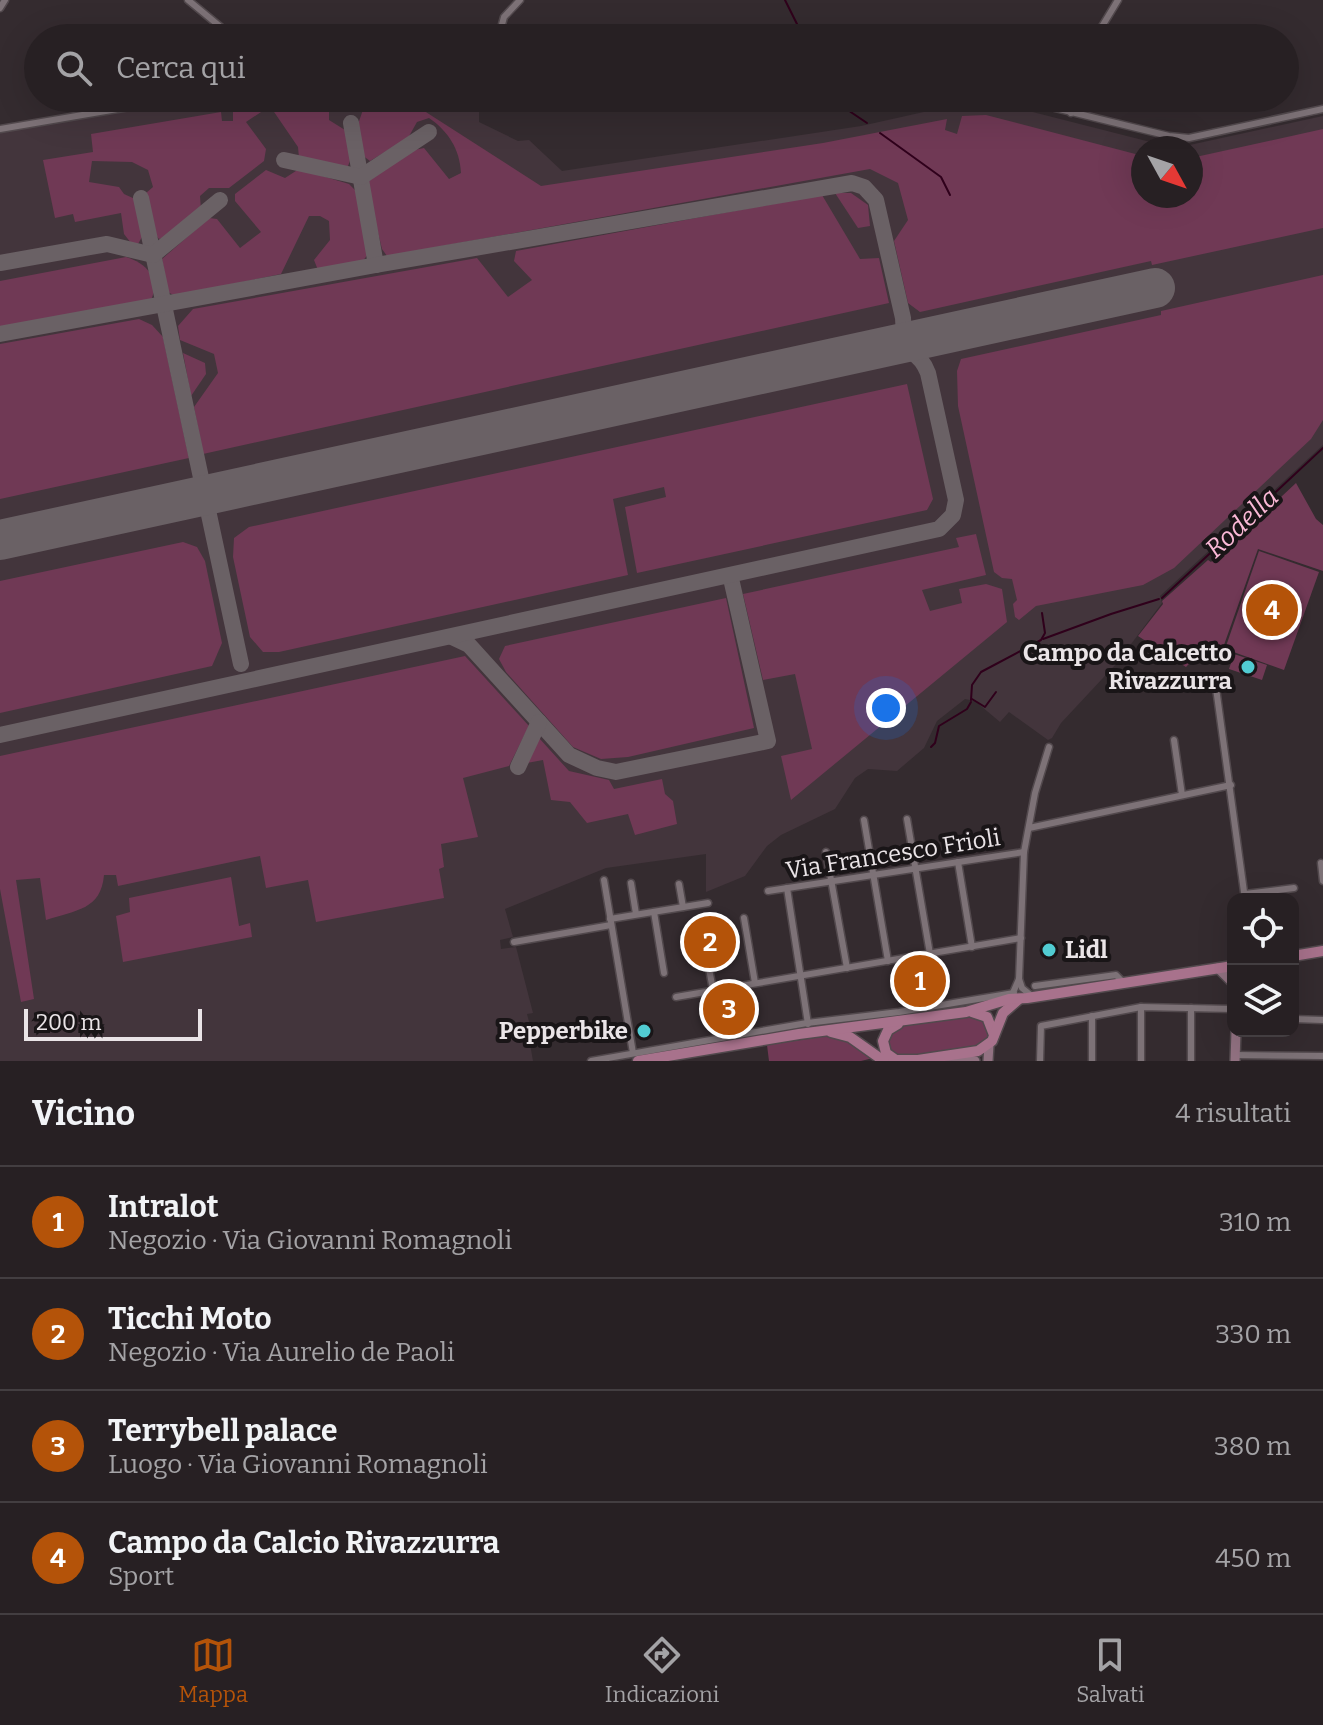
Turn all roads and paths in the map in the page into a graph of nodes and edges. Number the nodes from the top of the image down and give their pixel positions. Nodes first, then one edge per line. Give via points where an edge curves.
1 (5, 0) edge
2 (188, 0) edge
3 (520, 0) edge
4 (1118, 0) edge
5 (0, 8) edge
6 (217, 24) edge
7 (502, 24) edge
8 (1103, 24) edge
9 (1323, 109) edge
10 (100, 112) edge
11 (1067, 112) edge
12 (1071, 113) joint
13 (0, 129) edge
14 (1216, 688) dead end
15 (1174, 740) dead end
16 (1049, 747) dead end
17 (1231, 785) junction
18 (1182, 795) junction
19 (907, 819) dead end
20 (864, 820) dead end
21 (1029, 828) junction
22 (826, 852) dead end
23 (1024, 852) junction
24 (958, 862) junction
25 (1321, 863) dead end
26 (915, 868) junction
27 (873, 875) junction
28 (604, 880) dead end
29 (831, 881) junction
30 (1323, 881) edge
31 (631, 883) dead end
32 (679, 884) dead end
33 (787, 888) junction
34 (1294, 888) dead end
35 (768, 891) dead end
36 (1244, 893) edge
37 (1267, 893) edge
38 (708, 903) dead end
39 (683, 907) junction
40 (654, 912) junction
41 (636, 914) junction
42 (744, 918) dead end
43 (611, 922) junction
44 (1021, 938) junction
45 (514, 942) dead end
46 (705, 947) dead end
47 (972, 947) junction
48 (1323, 951) edge
49 (930, 954) junction
50 (1299, 955) edge
51 (888, 961) junction
52 (1227, 967) edge
53 (847, 968) junction
54 (1218, 968) junction
55 (664, 973) dead end
56 (800, 976) junction
57 (1227, 977) edge
58 (1019, 979) junction
59 (755, 983) junction
60 (713, 990) junction
61 (1034, 992) junction
62 (1012, 996) junction
63 (676, 997) dead end
64 (1141, 1007) junction
65 (1191, 1008) junction
66 (1227, 1009) edge
67 (966, 1012) junction
68 (1092, 1016) junction
69 (1299, 1019) edge
70 (1323, 1020) edge
71 (904, 1021) junction
72 (807, 1023) junction
73 (821, 1031) junction
74 (1236, 1037) edge
75 (991, 1041) junction
76 (1323, 1056) edge
77 (636, 1057) edge
78 (945, 1057) junction
79 (1235, 1058) edge
80 (591, 1061) edge
81 (884, 1061) edge
82 (917, 1061) edge
83 (975, 1061) edge
84 (988, 1061) edge
85 (1040, 1061) edge
86 (1092, 1061) edge
87 (1141, 1061) edge
88 (1191, 1061) edge

1 - 5 street
2 - 6 street
3 - 7 street
4 - 8 street
9 - 12 street via 1189,138
10 - 13 street
11 - 12 street
14 - 17 street
15 - 18 street
16 - 21 street
17 - 18 street
17 - 36 street
18 - 21 street
19 - 26 street
20 - 27 street
21 - 23 street
22 - 29 street
23 - 24 street, Via Francesco Frioli
23 - 44 street
24 - 26 street, Via Francesco Frioli
24 - 47 street
25 - 30 street
26 - 27 street, Via Francesco Frioli
26 - 49 street
27 - 29 street, Via Francesco Frioli
27 - 51 street
28 - 43 street
29 - 33 street, Via Francesco Frioli
29 - 53 street
31 - 41 street
32 - 39 street
33 - 35 street, Via Francesco Frioli
33 - 56 street
34 - 37 street
38 - 39 street
39 - 40 street
40 - 41 street
40 - 55 street
41 - 43 street
42 - 59 street
43 - 45 street
43 - 77 street
44 - 47 street
44 - 58 street
46 - 60 street
47 - 49 street
48 - 50 main road
49 - 51 street
51 - 53 street
52 - 54 main road
53 - 56 street
54 - 57 main road
54 - 61 main road
56 - 59 street
56 - 72 street
58 - 61 street via 1022,988
58 - 62 street
59 - 60 street
60 - 63 street
61 - 62 main road
62 - 67 main road
62 - 72 street
62 - 75 main road
64 - 65 street
64 - 68 street
64 - 87 street
65 - 66 street
65 - 88 street
67 - 71 main road
67 - 75 main road via 987,1017
68 - 85 street via 1041,1026
68 - 86 street
69 - 70 street
71 - 73 main road
71 - 82 main road via 885,1033 884,1049 896,1060
72 - 73 street
72 - 77 street
73 - 77 main road
73 - 81 main road via 850,1037
74 - 79 main road
75 - 78 main road via 978,1051
75 - 84 main road
76 - 79 street
77 - 80 street
78 - 82 main road
78 - 83 main road

